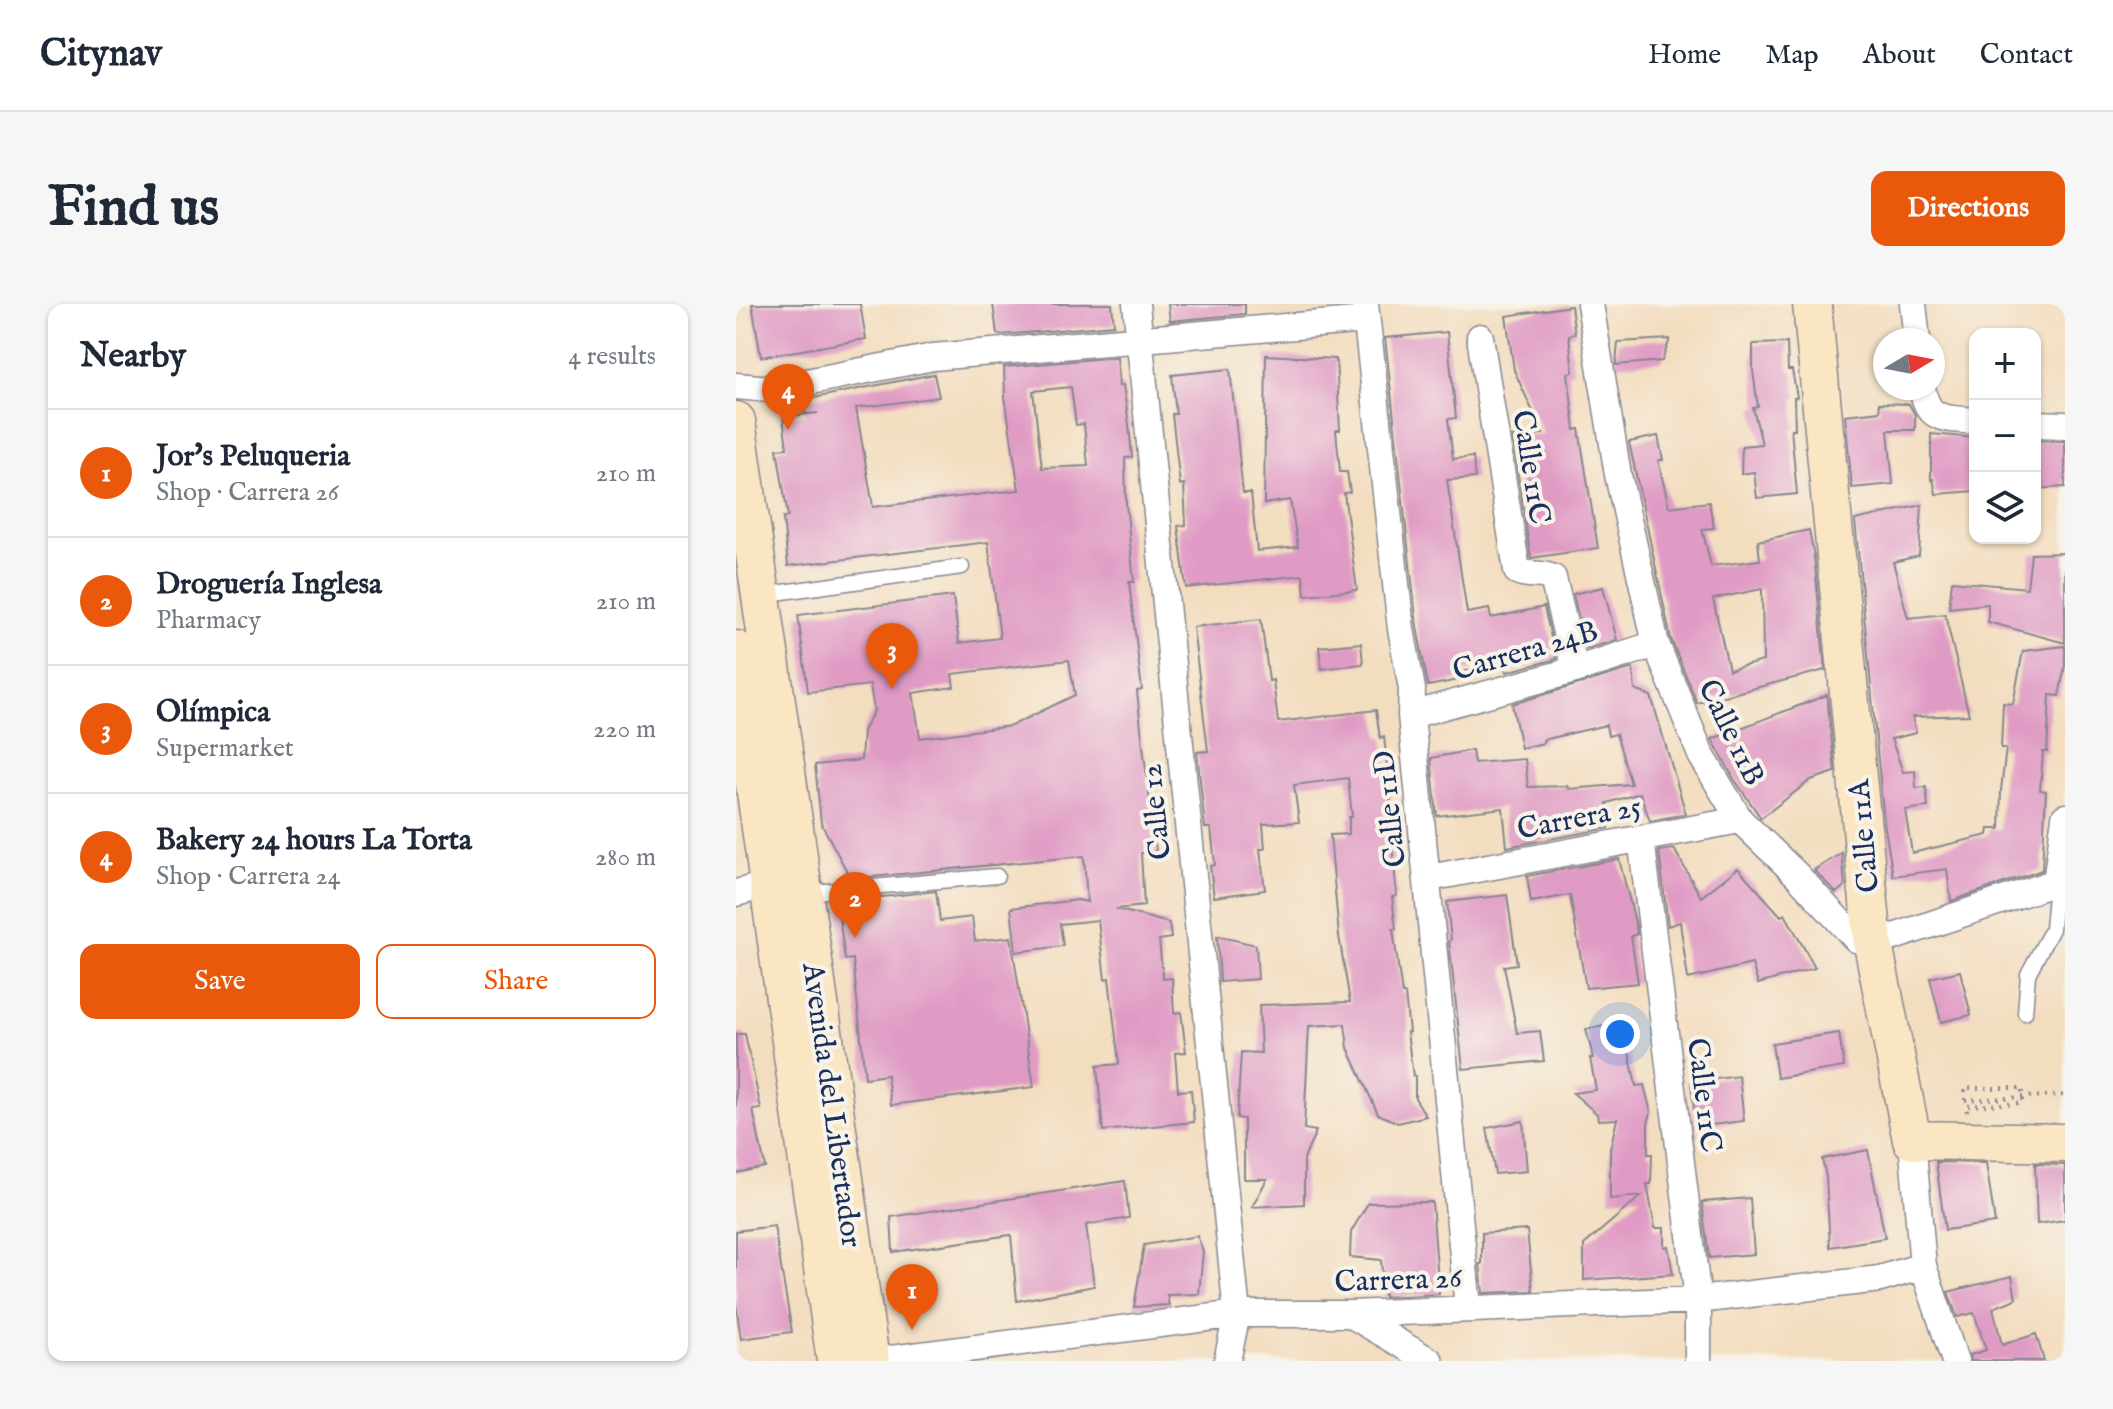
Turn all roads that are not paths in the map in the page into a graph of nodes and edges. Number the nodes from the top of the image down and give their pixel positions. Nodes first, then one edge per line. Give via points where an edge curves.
1 (1136, 304) edge
2 (1590, 304) edge
3 (1812, 304) edge
4 (1913, 304) edge
5 (1366, 312) edge
6 (1916, 328) edge
7 (1480, 337) dead end
8 (1139, 339) junction
9 (736, 386) edge
10 (771, 389) junction
11 (1924, 400) edge
12 (736, 418) edge
13 (1969, 420) edge
14 (2041, 424) edge
15 (2065, 425) edge
16 (962, 567) dead end
17 (760, 595) junction
18 (1656, 644) junction
19 (736, 650) edge
20 (1575, 670) junction
21 (1411, 715) junction
22 (2065, 817) edge
23 (1740, 820) junction
24 (1641, 838) junction
25 (997, 876) dead end
26 (1429, 878) junction
27 (2056, 882) junction
28 (769, 890) edge
29 (1873, 944) junction
30 (2025, 1013) dead end
31 (1912, 1140) junction
32 (2065, 1143) edge
33 (1923, 1266) junction
34 (1698, 1300) junction
35 (1468, 1308) junction
36 (1237, 1314) junction
37 (1350, 1314) junction
38 (836, 1361) edge
39 (873, 1361) edge
40 (1227, 1361) edge
41 (1430, 1361) edge
42 (1698, 1361) edge
43 (1955, 1361) edge

1 - 8 street, Calle 12
2 - 18 street, Calle 11B via 1618,475
3 - 29 main road, Calle 11A
4 - 6 street
5 - 8 street
5 - 21 street, Calle 11D
7 - 20 street, Calle 11C via 1517,571 1553,578
8 - 10 street via 933,357
8 - 36 street, Calle 12
9 - 10 street
10 - 12 street
11 - 13 street via 1939,418
12 - 17 main road, Avenida del Libertador
14 - 15 street
16 - 17 lane
17 - 28 main road, Avenida del Libertador
18 - 20 street, Carrera 24B
18 - 23 street, Calle 11B via 1701,755
19 - 28 main road, Avenida del Libertador
20 - 21 street, Carrera 24B
21 - 26 street, Calle 11D
22 - 27 street
23 - 24 street, Carrera 25
23 - 29 street, Calle 11B via 1856,939
24 - 26 street, Carrera 25
24 - 34 street, Calle 11C
25 - 28 lane
26 - 35 street, Calle 11D
27 - 29 street
27 - 30 lane via 2052,929 2028,974
28 - 38 main road, Avenida del Libertador
28 - 39 main road, Avenida del Libertador
29 - 31 main road, Calle 11A
31 - 32 main road
31 - 33 street, Calle 11A
33 - 34 street, Carrera 26 via 1880,1279
33 - 43 street, Calle 11A
34 - 35 street, Carrera 26
34 - 42 street, Calle 11C
35 - 37 street, Carrera 26
36 - 37 street, Carrera 26
36 - 39 street, Carrera 26
36 - 40 street, Calle 12
37 - 41 street

